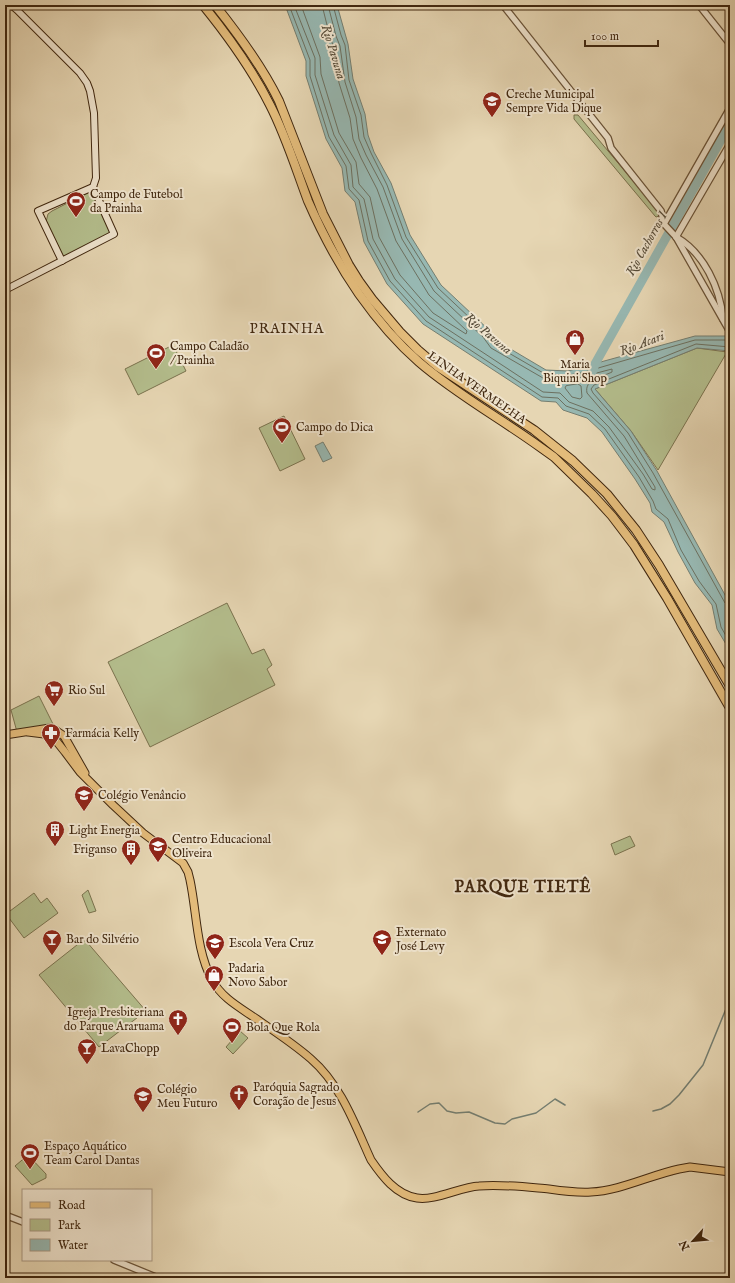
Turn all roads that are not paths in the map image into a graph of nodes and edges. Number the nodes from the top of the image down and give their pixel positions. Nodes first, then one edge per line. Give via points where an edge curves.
1 (23, 5) edge
2 (203, 5) edge
3 (215, 5) edge
4 (503, 5) edge
5 (699, 5) edge
6 (14, 6) edge
7 (730, 44) edge
8 (730, 108) edge
9 (730, 144) edge
10 (93, 187) junction
11 (665, 225) junction
12 (674, 235) junction
13 (62, 260) junction
14 (5, 290) edge
15 (724, 321) junction
16 (730, 332) edge
17 (730, 686) edge
18 (730, 708) edge
19 (5, 736) edge
20 (730, 1172) edge
21 (5, 1215) edge
22 (22, 1222) edge
23 (116, 1261) edge
24 (158, 1278) edge

1 - 6 main road
2 - 18 highway, LINHA VERMELHA via 237,48 260,86 280,127 320,229 342,268 371,310 419,362 554,457 592,494 643,558
3 - 17 highway, LINHA VERMELHA via 235,30 270,84 323,214 349,265 372,299 400,332 438,367 534,430 573,461 607,494 636,530 659,565
4 - 11 street via 604,132 611,148 661,211
5 - 7 street
6 - 10 main road via 87,83 94,113 96,178
8 - 11 street
9 - 12 street
10 - 13 main road via 114,234
10 - 13 main road via 38,211
11 - 12 street
12 - 15 street
12 - 15 street via 692,248 709,273 720,300
13 - 14 main road
15 - 16 street
19 - 20 main road via 28,732 48,736 57,742 68,750 80,772 128,819 183,863 192,889 206,969 218,989 225,997 312,1059 339,1092 377,1169 403,1193 422,1198 474,1186 542,1188 579,1193 613,1188 690,1167
21 - 22 street
23 - 24 street

